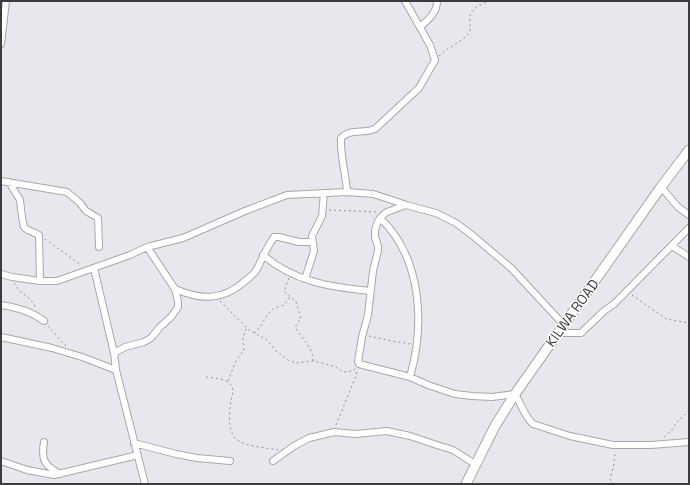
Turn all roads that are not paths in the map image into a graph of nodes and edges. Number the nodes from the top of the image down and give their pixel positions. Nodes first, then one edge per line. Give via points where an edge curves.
1 (405, 1) edge
2 (437, 1) edge
3 (4, 2) edge
4 (420, 27) junction
5 (1, 44) edge
6 (689, 150) edge
7 (1, 181) edge
8 (9, 182) junction
9 (661, 187) junction
10 (347, 192) junction
11 (324, 193) junction
12 (406, 205) junction
13 (689, 215) edge
14 (380, 218) junction
15 (689, 228) edge
16 (312, 242) junction
17 (672, 246) junction
18 (99, 247) dead end
19 (147, 247) junction
20 (263, 255) junction
21 (689, 257) edge
22 (91, 269) junction
23 (4, 274) edge
24 (306, 279) junction
25 (40, 281) junction
26 (175, 289) junction
27 (370, 291) junction
28 (1, 305) edge
29 (44, 321) road end
30 (561, 329) junction
31 (1, 337) edge
32 (114, 353) junction
33 (116, 370) junction
34 (410, 377) junction
35 (515, 394) junction
36 (44, 442) dead end
37 (689, 442) edge
38 (134, 443) junction
39 (138, 455) junction
40 (1, 461) edge
41 (230, 461) dead end
42 (273, 461) dead end
43 (475, 464) junction
44 (60, 474) junction
45 (145, 484) edge
46 (466, 484) edge

1 - 4 street
2 - 4 street via 433,16
3 - 5 street
4 - 10 street via 430,44 434,60 419,88 375,129 353,131 341,138
6 - 9 highway, KILWA ROAD
7 - 8 street
8 - 18 street via 71,194 86,211 98,218
8 - 25 street via 20,200 24,227 40,235
9 - 13 street via 678,207
9 - 30 highway, KILWA ROAD
10 - 11 street
10 - 12 street via 373,194
11 - 16 street via 320,219
11 - 19 street via 287,195 183,238
12 - 14 street via 387,212
12 - 30 street via 436,213 472,235 511,268
14 - 27 street via 375,230 378,250
14 - 34 street via 401,245 415,280 419,331
15 - 17 street
16 - 20 street via 276,237
16 - 24 street via 314,251
17 - 21 street
17 - 30 street via 581,333
19 - 22 street
19 - 26 street
20 - 24 street via 291,274
20 - 26 street via 256,270 237,289 206,298
22 - 25 street via 57,281
22 - 32 street
23 - 25 street
24 - 27 street via 339,288
26 - 32 street via 178,307 152,338
27 - 34 street via 368,315 358,362
28 - 29 street via 25,309
30 - 35 highway, KILWA ROAD
31 - 33 street via 45,346
32 - 33 street
33 - 38 street
34 - 35 street via 455,394 492,397
35 - 37 street via 528,420 533,424 570,436 613,445
35 - 43 highway, KILWA ROAD
36 - 44 street via 42,456 48,466
38 - 39 street
38 - 41 street via 183,455
39 - 44 street
39 - 45 street
40 - 44 street via 27,470
42 - 43 street via 309,438 334,432 356,434 387,431 453,450
43 - 46 highway, KILWA ROAD

